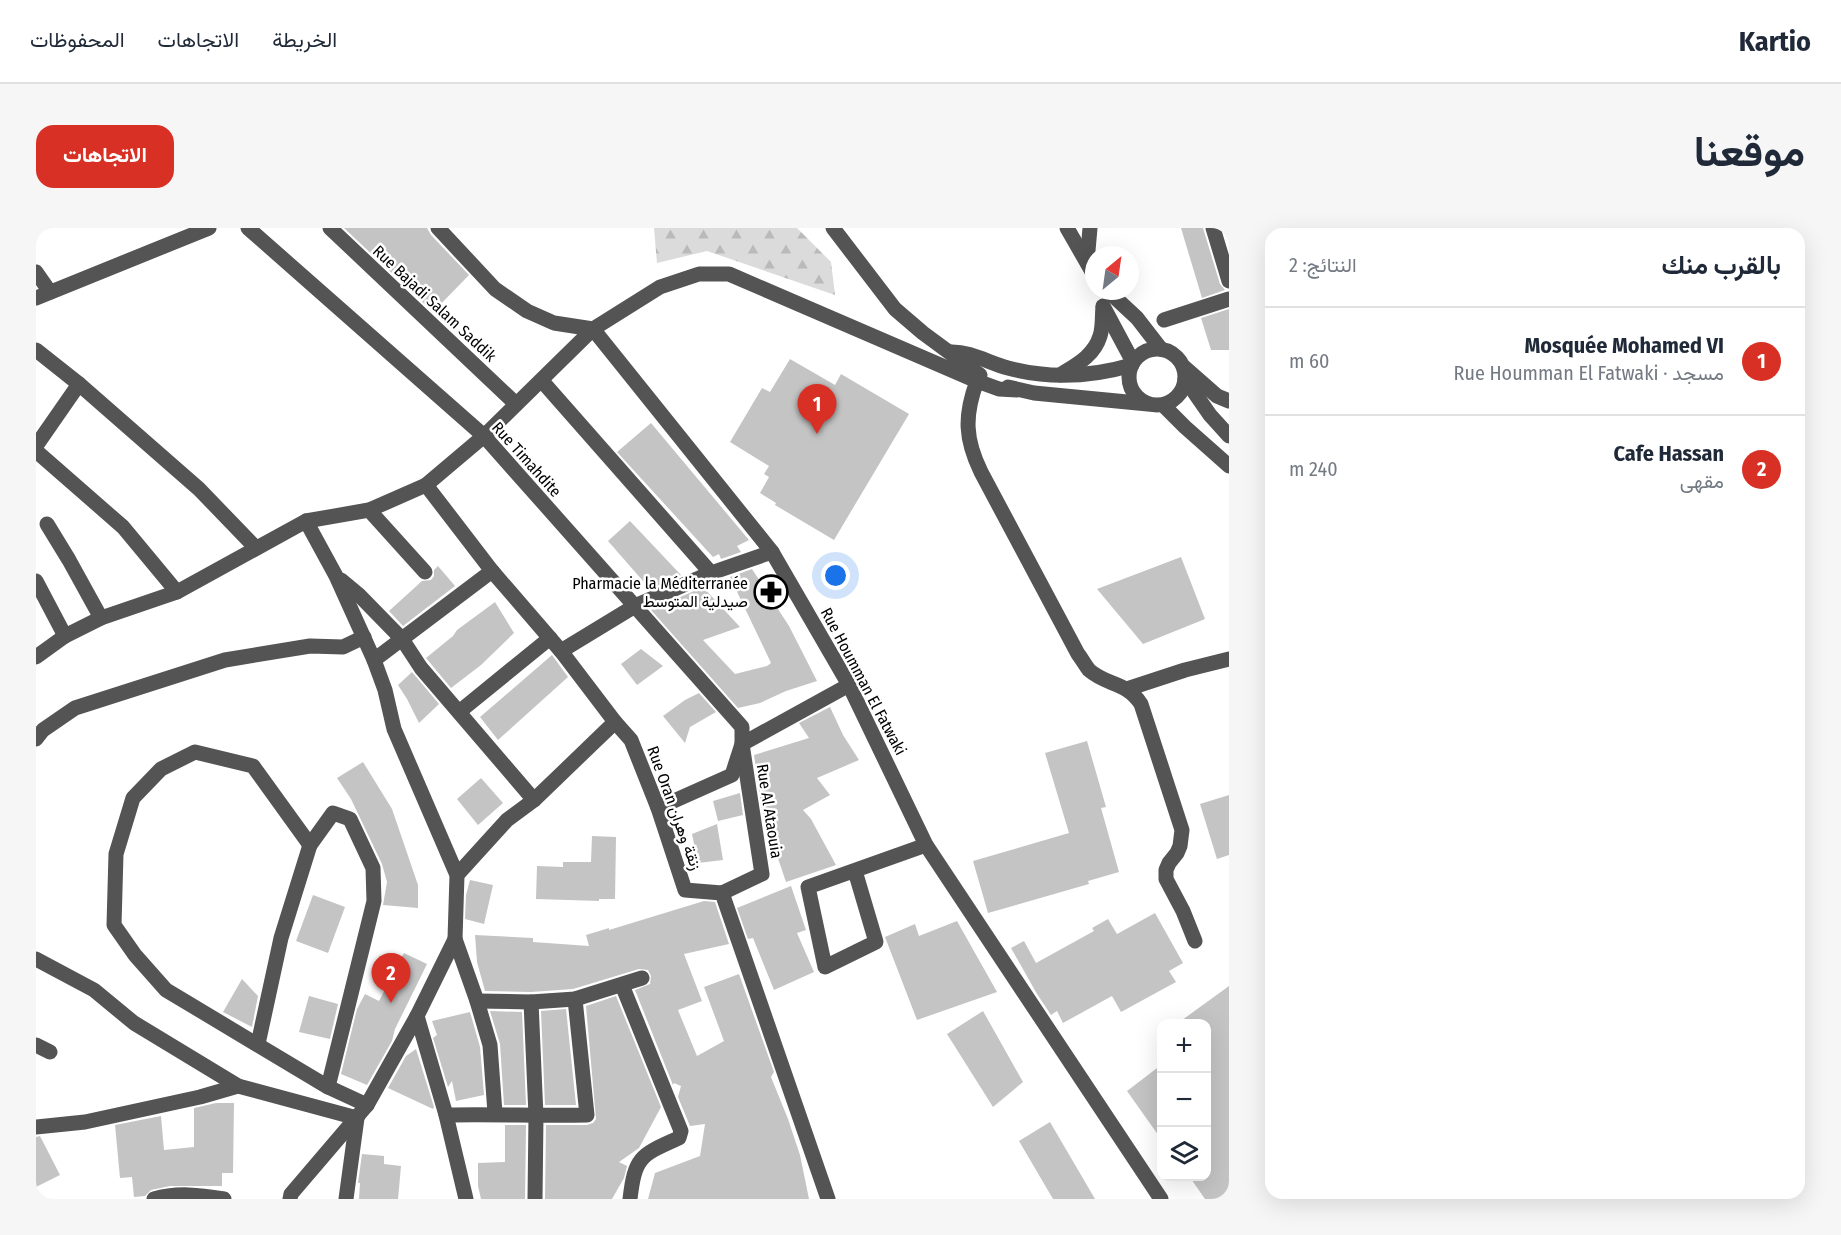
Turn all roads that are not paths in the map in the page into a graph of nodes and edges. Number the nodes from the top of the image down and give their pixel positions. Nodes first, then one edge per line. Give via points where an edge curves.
1 (209, 228) edge
2 (248, 228) edge
3 (330, 228) edge
4 (438, 228) edge
5 (833, 228) edge
6 (1067, 228) edge
7 (1089, 228) edge
8 (1214, 228) edge
9 (1089, 246) edge
10 (1085, 260) edge
11 (36, 272) edge
12 (1229, 281) edge
13 (43, 295) edge
14 (1229, 299) edge
15 (1102, 300) edge
16 (1118, 300) edge
17 (1103, 307) junction
18 (1164, 320) dead end
19 (594, 329) junction
20 (945, 349) junction
21 (36, 350) edge
22 (1161, 350) junction
23 (933, 363) junction
24 (1133, 363) junction
25 (1184, 373) junction
26 (1060, 375) junction
27 (542, 381) junction
28 (977, 381) junction
29 (79, 384) junction
30 (1017, 390) junction
31 (1229, 401) edge
32 (516, 404) junction
33 (1156, 404) junction
34 (484, 436) junction
35 (1229, 436) edge
36 (36, 446) edge
37 (36, 451) edge
38 (1229, 466) edge
39 (426, 485) junction
40 (369, 510) junction
41 (306, 521) junction
42 (47, 524) dead end
43 (255, 548) junction
44 (772, 552) junction
45 (492, 571) junction
46 (425, 572) dead end
47 (711, 573) junction
48 (336, 576) junction
49 (36, 581) edge
50 (177, 592) junction
51 (635, 606) junction
52 (101, 618) junction
53 (65, 636) junction
54 (364, 637) junction
55 (402, 639) junction
56 (550, 639) junction
57 (561, 651) junction
58 (36, 657) edge
59 (1229, 659) edge
60 (374, 660) junction
61 (849, 685) junction
62 (1127, 688) junction
63 (459, 712) junction
64 (615, 722) junction
65 (36, 739) edge
66 (742, 744) junction
67 (534, 800) junction
68 (658, 808) junction
69 (309, 844) junction
70 (926, 845) junction
71 (855, 871) junction
72 (457, 875) junction
73 (722, 893) junction
74 (454, 939) junction
75 (1195, 941) dead end
76 (36, 959) edge
77 (642, 978) dead end
78 (622, 985) junction
79 (575, 999) junction
80 (477, 1000) junction
81 (531, 1002) junction
82 (417, 1016) junction
83 (258, 1044) junction
84 (238, 1086) junction
85 (328, 1087) junction
86 (362, 1112) junction
87 (495, 1113) junction
88 (446, 1115) junction
89 (536, 1116) junction
90 (36, 1127) edge
91 (154, 1199) edge
92 (224, 1199) edge
93 (290, 1199) edge
94 (346, 1199) edge
95 (466, 1199) edge
96 (535, 1199) edge
97 (630, 1199) edge
98 (828, 1199) edge
99 (1161, 1199) edge

1 - 13 street
2 - 34 street, Rue Timahdite
3 - 32 street, Rue Bajadi Salam Saddik
4 - 19 street via 495,289 527,311 554,323
5 - 20 street via 895,309
6 - 10 street
7 - 9 street
8 - 12 street
11 - 13 street
14 - 18 street
15 - 17 street
16 - 22 street
17 - 24 street
17 - 26 street via 1100,336 1094,347 1085,360
19 - 23 street via 660,288 699,274 729,274
19 - 27 street
19 - 44 street, Rue Houmman El Fatwaki
20 - 23 street
20 - 26 street via 1025,372
20 - 30 street via 983,376
21 - 29 street
22 - 24 street via 1143,353
22 - 25 street via 1175,355
23 - 28 street
24 - 26 street via 1096,374
24 - 33 street via 1131,388 1138,398
25 - 31 street
25 - 33 street via 1179,396 1172,402
25 - 35 street via 1210,415
27 - 32 street
27 - 47 street
28 - 30 street
28 - 62 street via 967,418 968,437 981,472 1088,669
29 - 36 street
29 - 43 street via 199,489
30 - 33 street
32 - 34 street
33 - 38 street
34 - 39 street
34 - 51 street, Rue Timahdite
37 - 50 street via 123,527
39 - 40 street
39 - 45 street, Rue Oran زنقة وهران
40 - 41 street
40 - 46 street
41 - 43 street
41 - 48 street
42 - 52 street
43 - 50 street
44 - 47 street
44 - 61 street, Rue Houmman El Fatwaki
45 - 55 street
45 - 56 street, Rue Oran زنقة وهران
47 - 51 street
48 - 54 street
48 - 55 street
49 - 53 street
50 - 52 street
51 - 57 street
51 - 66 street, Rue Timahdite via 742,727
52 - 53 street
53 - 58 street
54 - 60 street
54 - 65 street via 343,647 310,646 225,660 75,708 43,729
55 - 60 street
55 - 63 street
56 - 57 street, Rue Oran زنقة وهران
56 - 63 street
57 - 64 street, Rue Oran زنقة وهران
59 - 62 street
60 - 72 street via 394,729
61 - 66 street, Rue Al Ataouia
61 - 70 street, Rue Houmman El Fatwaki
62 - 75 street via 1141,704 1182,830 1180,846 1166,870 1166,879
63 - 67 street
64 - 67 street
64 - 68 street, Rue Oran زنقة وهران via 631,740
66 - 68 street, Rue Al Ataouia via 732,775
66 - 73 street, Rue Al Ataouia via 762,874
67 - 72 street via 507,820
68 - 73 street, Rue Oran زنقة وهران via 685,890
69 - 83 street via 281,938
69 - 83 street via 253,766 195,752 161,769 133,798 116,854 114,925 135,955 166,990
69 - 85 street via 333,813 350,819 373,868 374,901
70 - 71 street
70 - 99 street, Rue Houmman El Fatwaki
71 - 71 street via 808,886 825,967 876,942
72 - 74 street
73 - 98 street
74 - 80 street
74 - 82 street
76 - 84 street via 94,990 134,1023
77 - 78 street
78 - 79 street
78 - 97 street via 681,1131 679,1138 649,1152 638,1162
79 - 81 street
79 - 89 street via 587,1115
80 - 81 street
80 - 87 street via 490,1045
81 - 89 street
82 - 86 street
82 - 88 street
83 - 85 street
84 - 86 street
84 - 90 street via 86,1122
85 - 86 street
86 - 93 street
86 - 94 street
87 - 88 street
87 - 89 street
88 - 95 street
89 - 96 street
91 - 92 street via 195,1195

